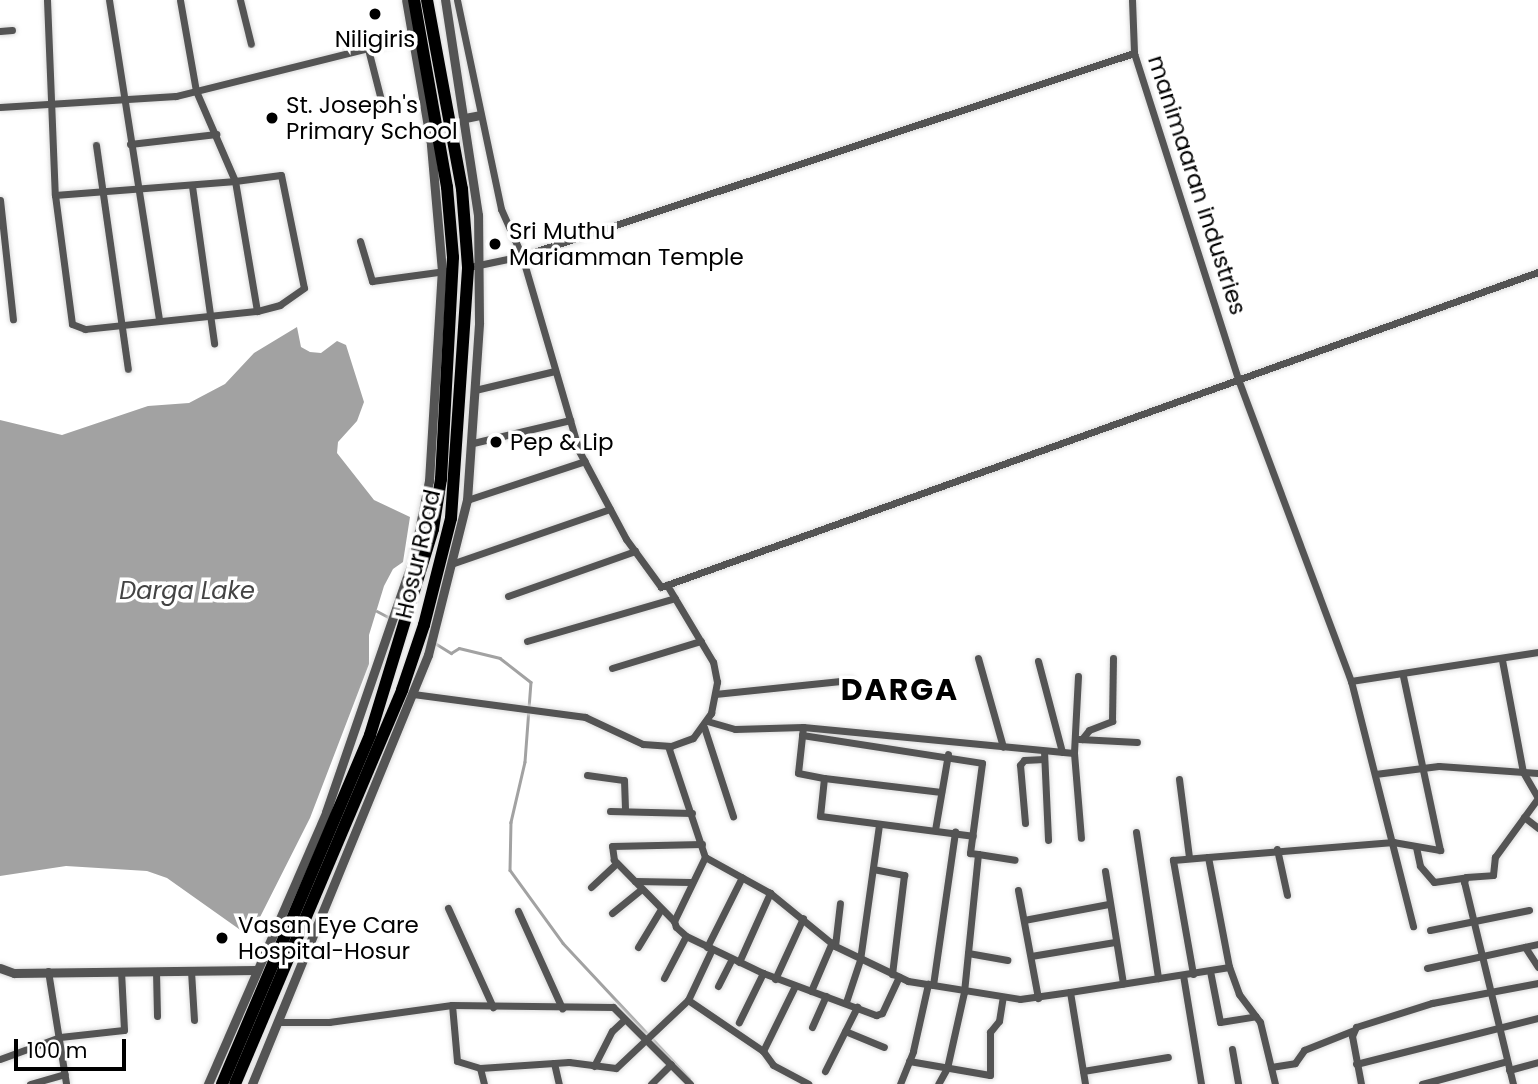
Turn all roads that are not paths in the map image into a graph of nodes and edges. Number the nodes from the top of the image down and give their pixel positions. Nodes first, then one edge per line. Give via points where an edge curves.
1 (47, 0) edge
2 (109, 0) edge
3 (180, 0) edge
4 (240, 0) edge
5 (405, 0) edge
6 (414, 0) edge
7 (427, 0) edge
8 (445, 0) edge
9 (457, 0) edge
10 (1132, 0) edge
11 (12, 30) dead end
12 (0, 31) edge
13 (413, 37) junction
14 (251, 44) dead end
15 (368, 49) junction
16 (1134, 53) junction
17 (196, 91) junction
18 (122, 99) junction
19 (55, 103) junction
20 (382, 104) dead end
21 (0, 107) edge
22 (480, 115) junction
23 (465, 118) junction
24 (216, 134) junction
25 (130, 144) junction
26 (96, 145) dead end
27 (235, 181) junction
28 (192, 186) junction
29 (137, 188) junction
30 (100, 193) junction
31 (55, 195) junction
32 (0, 200) edge
33 (360, 241) dead end
34 (522, 256) junction
35 (474, 266) junction
36 (447, 271) junction
37 (1538, 272) edge
38 (257, 311) junction
39 (211, 314) junction
40 (13, 319) dead end
41 (159, 319) junction
42 (120, 323) junction
43 (214, 343) dead end
44 (128, 369) dead end
45 (555, 371) junction
46 (1238, 379) junction
47 (475, 390) junction
48 (570, 420) junction
49 (473, 443) junction
50 (585, 461) junction
51 (467, 500) junction
52 (610, 509) junction
53 (635, 551) junction
54 (454, 563) junction
55 (667, 585) junction
56 (508, 596) dead end
57 (675, 598) junction
58 (401, 617) junction
59 (430, 628) junction
60 (527, 641) dead end
61 (702, 641) junction
62 (1538, 652) edge
63 (422, 653) junction
64 (978, 658) dead end
65 (1113, 658) dead end
66 (1502, 660) junction
67 (1038, 661) dead end
68 (612, 668) dead end
69 (1078, 676) dead end
70 (1403, 676) junction
71 (850, 680) dead end
72 (1351, 681) junction
73 (413, 694) junction
74 (715, 694) junction
75 (706, 724) junction
76 (803, 731) junction
77 (1078, 739) junction
78 (1137, 742) dead end
79 (668, 746) junction
80 (1003, 747) junction
81 (1062, 752) junction
82 (1074, 752) junction
83 (948, 754) junction
84 (1044, 755) junction
85 (1426, 767) junction
86 (1523, 772) junction
87 (1538, 773) edge
88 (1375, 774) junction
89 (587, 775) dead end
90 (824, 778) junction
91 (1179, 779) dead end
92 (941, 792) junction
93 (1538, 798) edge
94 (610, 811) dead end
95 (625, 811) junction
96 (692, 813) junction
97 (733, 816) dead end
98 (1524, 817) junction
99 (1025, 823) dead end
100 (879, 824) junction
101 (1538, 828) edge
102 (935, 830) junction
103 (955, 832) junction
104 (1136, 832) dead end
105 (973, 836) junction
106 (1081, 838) dead end
107 (1048, 839) dead end
108 (1393, 842) junction
109 (702, 844) junction
110 (1416, 847) junction
111 (1276, 849) junction
112 (978, 854) junction
113 (705, 857) junction
114 (1189, 857) junction
115 (1208, 857) junction
116 (1015, 860) dead end
117 (617, 863) junction
118 (873, 869) junction
119 (1105, 871) dead end
120 (742, 877) junction
121 (1464, 878) junction
122 (634, 881) junction
123 (690, 882) junction
124 (591, 887) dead end
125 (642, 889) junction
126 (1018, 890) dead end
127 (771, 893) junction
128 (1287, 895) dead end
129 (840, 903) dead end
130 (1109, 904) junction
131 (448, 908) dead end
132 (660, 909) junction
133 (1529, 910) dead end
134 (518, 911) dead end
135 (612, 913) dead end
136 (803, 918) junction
137 (1024, 920) junction
138 (674, 921) junction
139 (1474, 923) junction
140 (1413, 926) dead end
141 (1430, 930) dead end
142 (685, 936) junction
143 (1115, 942) junction
144 (833, 944) junction
145 (1538, 944) edge
146 (638, 947) dead end
147 (1525, 947) junction
148 (710, 948) junction
149 (968, 953) junction
150 (1031, 956) junction
151 (1481, 957) junction
152 (860, 960) junction
153 (1007, 960) dead end
154 (736, 961) junction
155 (1229, 967) junction
156 (1538, 967) edge
157 (0, 968) edge
158 (1427, 968) dead end
159 (256, 970) junction
160 (48, 971) junction
161 (121, 971) junction
162 (156, 971) junction
163 (191, 971) junction
164 (1210, 971) junction
165 (763, 973) junction
166 (1193, 974) junction
167 (896, 975) junction
168 (1183, 975) junction
169 (664, 978) dead end
170 (775, 978) junction
171 (1158, 978) junction
172 (1538, 982) edge
173 (931, 984) junction
174 (1122, 984) junction
175 (718, 986) dead end
176 (795, 986) junction
177 (811, 991) junction
178 (964, 992) junction
179 (1070, 992) junction
180 (1490, 992) junction
181 (825, 996) junction
182 (1003, 997) junction
183 (1038, 998) junction
184 (688, 1000) junction
185 (846, 1002) junction
186 (452, 1004) junction
187 (493, 1007) junction
188 (857, 1007) junction
189 (562, 1008) junction
190 (157, 1016) dead end
191 (1256, 1016) junction
192 (1538, 1018) edge
193 (194, 1020) dead end
194 (624, 1020) junction
195 (277, 1022) junction
196 (739, 1022) dead end
197 (812, 1027) dead end
198 (1497, 1027) junction
199 (845, 1031) junction
200 (1353, 1031) junction
201 (60, 1037) junction
202 (646, 1040) junction
203 (884, 1047) dead end
204 (1232, 1049) dead end
205 (763, 1051) junction
206 (1168, 1057) dead end
207 (0, 1059) edge
208 (909, 1061) junction
209 (1538, 1062) edge
210 (554, 1063) junction
211 (671, 1064) junction
212 (1356, 1064) junction
213 (594, 1066) junction
214 (1508, 1066) junction
215 (1271, 1067) junction
216 (480, 1068) junction
217 (947, 1068) junction
218 (825, 1071) dead end
219 (1083, 1071) junction
220 (65, 1074) junction
221 (1449, 1075) junction
222 (1361, 1082) edge
223 (30, 1084) edge
224 (66, 1084) edge
225 (208, 1084) edge
226 (222, 1084) edge
227 (235, 1084) edge
228 (252, 1084) edge
229 (484, 1084) edge
230 (559, 1084) edge
231 (651, 1084) edge
232 (690, 1084) edge
233 (808, 1084) edge
234 (900, 1084) edge
235 (938, 1084) edge
236 (1085, 1084) edge
237 (1201, 1084) edge
238 (1238, 1084) edge
239 (1275, 1084) edge
240 (1351, 1084) edge
241 (1422, 1084) edge
242 (1451, 1084) edge
243 (1513, 1084) edge

1 - 19 street
2 - 18 street
3 - 17 street
4 - 14 street
5 - 13 street
6 - 36 highway, Hosur Road via 447,187
7 - 35 highway, Hosur Road
8 - 23 street
9 - 22 street
10 - 16 street, manimaaran industries
11 - 12 street
13 - 15 street
13 - 36 street
15 - 17 street
15 - 20 street
16 - 34 street
16 - 46 street, manimaaran industries
17 - 18 street
17 - 24 street
18 - 19 street
18 - 25 street
19 - 21 street
19 - 31 street
22 - 23 street
22 - 34 street via 500,209
23 - 35 street
24 - 25 street
24 - 27 street
25 - 29 street
26 - 30 street
27 - 28 street
27 - 38 street
27 - 38 street via 283,178 304,284 302,293
28 - 29 street
28 - 39 street
29 - 30 street
29 - 41 street
30 - 31 street
30 - 42 street
31 - 42 street via 72,324 85,329
32 - 40 street
33 - 36 street via 372,281
34 - 35 street
34 - 45 street
35 - 47 street
35 - 59 highway, Hosur Road via 457,484
36 - 58 highway, Hosur Road via 441,479 433,529
37 - 46 street
38 - 39 street
39 - 41 street
39 - 43 street
41 - 42 street
42 - 44 street
45 - 47 street
45 - 48 street
46 - 55 street
46 - 72 street, manimaaran industries
47 - 49 street
48 - 49 street
48 - 50 street
49 - 51 street
50 - 51 street
50 - 52 street
51 - 54 street
52 - 53 street
52 - 54 street
53 - 55 street via 661,587
53 - 56 street
54 - 59 street
55 - 57 street
57 - 60 street
57 - 61 street
58 - 159 street via 387,638 326,812
58 - 226 highway, Hosur Road via 400,645 370,735
59 - 63 highway, Hosur Road
61 - 68 street
61 - 74 street via 713,662
62 - 66 street
63 - 73 street
63 - 227 highway, Hosur Road
64 - 80 street
65 - 77 street via 1112,721
66 - 70 street
66 - 86 street
67 - 81 street
69 - 77 street
70 - 72 street
70 - 85 street
71 - 74 street
72 - 88 street, manimaaran industries
73 - 79 street via 585,717 643,744
73 - 195 street
74 - 75 street
75 - 76 street
75 - 79 street via 693,738
75 - 97 street
76 - 80 street
76 - 83 street
76 - 90 street via 799,773
77 - 78 street
77 - 82 street
79 - 96 street
80 - 84 street
81 - 82 street
81 - 84 street
82 - 106 street
83 - 92 street
83 - 105 street via 982,763
84 - 99 street via 1020,765
84 - 107 street
85 - 86 street
85 - 88 street
85 - 110 street via 1441,848 1438,852
86 - 87 street
86 - 93 street
88 - 108 street, manimaaran industries
89 - 95 street via 624,780
90 - 92 street
90 - 100 street via 820,816
91 - 114 street
92 - 102 street
93 - 98 street
94 - 95 street
95 - 96 street
96 - 109 street
98 - 101 street
98 - 121 street via 1495,857 1493,875
100 - 102 street
100 - 118 street
102 - 103 street
103 - 105 street
103 - 173 street
104 - 171 street
105 - 112 street via 970,853
108 - 110 street
108 - 111 street
108 - 140 street, manimaaran industries
109 - 113 street
109 - 117 street via 616,843 610,853
110 - 121 street via 1420,866 1434,883
111 - 115 street
111 - 128 street
112 - 116 street
112 - 149 street
113 - 120 street
113 - 123 street
114 - 115 street
114 - 166 street via 1173,860
115 - 155 street
117 - 122 street
117 - 124 street
118 - 152 street
118 - 167 street via 904,875
119 - 130 street
120 - 127 street
120 - 148 street
121 - 139 street
122 - 123 street
122 - 125 street
123 - 138 street
125 - 132 street
125 - 135 street
126 - 137 street
127 - 136 street
127 - 154 street
129 - 144 street
130 - 137 street
130 - 143 street
131 - 187 street
132 - 138 street
132 - 146 street
133 - 139 street
134 - 189 street
136 - 144 street
136 - 170 street
137 - 150 street
138 - 142 street
139 - 141 street
139 - 151 street
142 - 148 street
142 - 169 street
143 - 150 street
143 - 174 street
144 - 152 street
144 - 177 street
145 - 147 street
147 - 151 street
147 - 156 street
148 - 154 street
148 - 184 street
149 - 153 street
149 - 178 street
150 - 183 street
151 - 158 street
151 - 180 street
152 - 167 street
152 - 185 street
154 - 165 street
154 - 175 street
155 - 164 street
155 - 191 street via 1241,997
157 - 160 street via 14,973
159 - 163 street
159 - 225 street
160 - 161 street
160 - 201 street
161 - 162 street
161 - 201 street via 124,1030
162 - 163 street
162 - 190 street
163 - 193 street
164 - 166 street
164 - 191 street via 1220,1022
165 - 170 street
165 - 196 street
166 - 168 street
167 - 173 street
167 - 188 street via 880,1015
168 - 171 street
168 - 237 street
170 - 176 street
171 - 174 street
172 - 180 street
173 - 178 street
173 - 208 street
174 - 179 street
176 - 177 street
176 - 205 street
177 - 181 street
178 - 182 street
178 - 217 street
179 - 183 street
179 - 219 street
180 - 198 street
180 - 200 street via 1432,1003
181 - 185 street
181 - 197 street
182 - 183 street
182 - 217 street via 999,1021 990,1032 990,1075
184 - 202 street
184 - 205 street
185 - 188 street
186 - 187 street
186 - 195 street via 329,1022
186 - 216 street via 457,1061
187 - 189 street
188 - 199 street
189 - 194 street via 613,1007
191 - 215 street
192 - 198 street
194 - 202 street
194 - 213 street via 612,1031
195 - 228 street
198 - 212 street
198 - 214 street
199 - 203 street
199 - 218 street
200 - 212 street
200 - 215 street via 1304,1050 1295,1063
201 - 207 street
201 - 220 street
202 - 211 street
202 - 213 street via 616,1068
204 - 238 street
205 - 233 street via 773,1065
206 - 219 street
208 - 217 street
208 - 234 street
209 - 214 street
210 - 213 street
210 - 216 street
210 - 230 street
211 - 231 street
211 - 232 street
212 - 222 street
214 - 221 street
214 - 243 street
215 - 239 street
216 - 229 street
217 - 235 street
219 - 236 street
220 - 223 street
220 - 224 street
221 - 241 street
221 - 242 street
222 - 240 street

